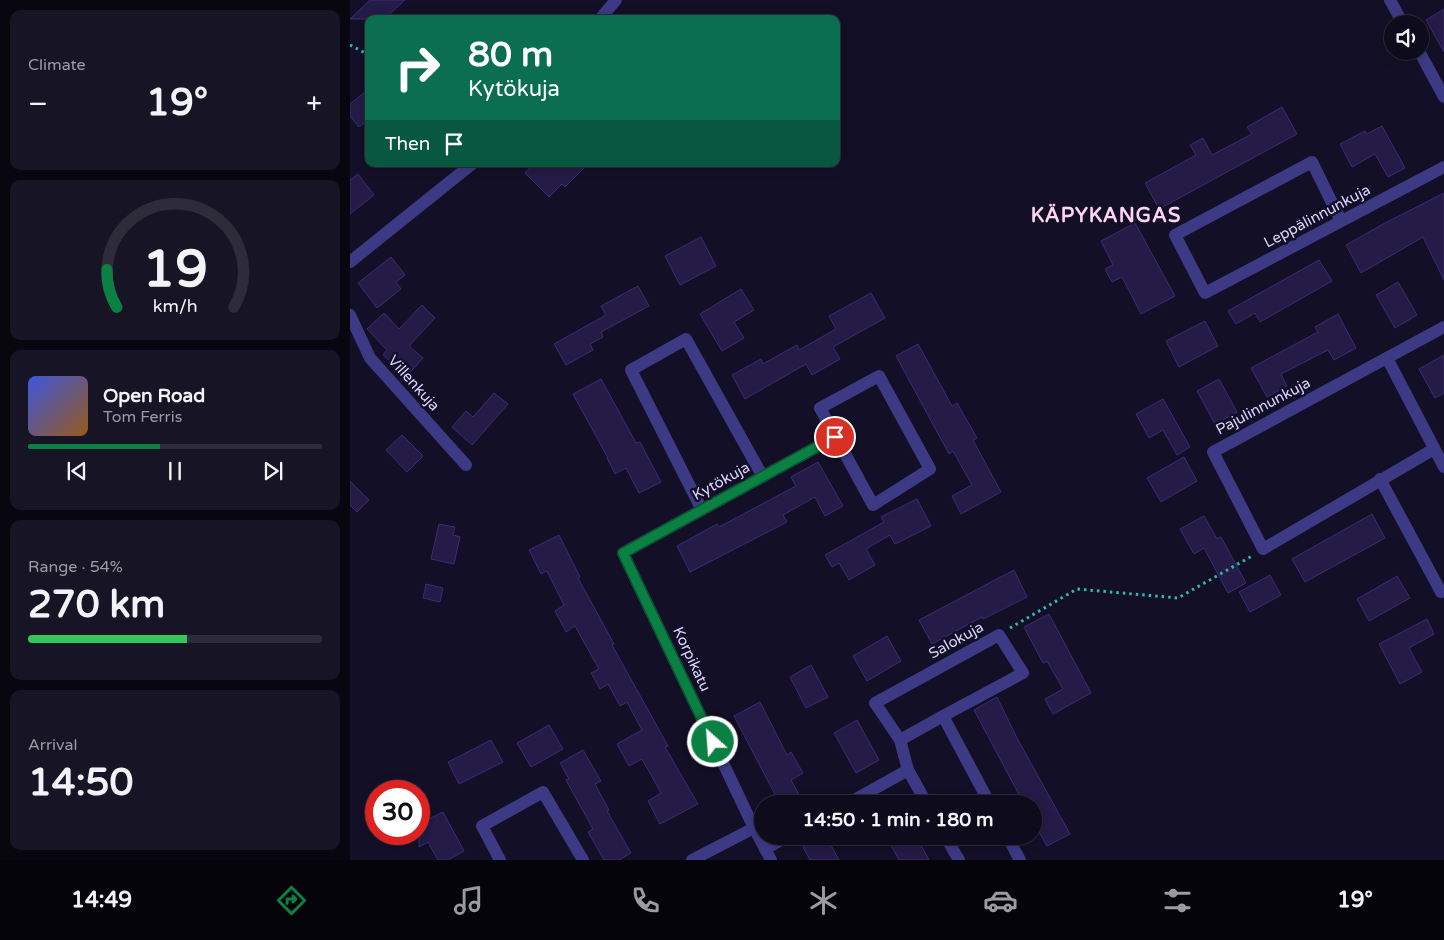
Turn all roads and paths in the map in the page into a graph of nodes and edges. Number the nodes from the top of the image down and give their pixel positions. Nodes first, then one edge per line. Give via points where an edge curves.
1 (616, 0) edge
2 (1390, 0) edge
3 (603, 15) edge
4 (1398, 15) edge
5 (350, 45) edge
6 (365, 53) edge
7 (1423, 60) edge
8 (1444, 97) edge
9 (468, 167) edge
10 (1444, 167) edge
11 (1341, 221) junction
12 (350, 262) edge
13 (350, 315) edge
14 (1444, 327) edge
15 (1387, 358) junction
16 (835, 437) junction
17 (1434, 448) junction
18 (466, 465) dead end
19 (1444, 467) edge
20 (762, 477) junction
21 (1380, 479) junction
22 (702, 510) junction
23 (1263, 549) junction
24 (623, 553) joint
25 (1444, 591) edge
26 (999, 635) junction
27 (943, 716) junction
28 (900, 740) junction
29 (908, 770) junction
30 (863, 795) edge
31 (922, 795) edge
32 (985, 795) edge
33 (754, 828) joint
34 (778, 845) edge
35 (950, 845) edge
36 (1012, 845) edge
37 (768, 854) edge
38 (500, 860) edge
39 (583, 860) edge
40 (692, 860) edge
41 (959, 860) edge
42 (1020, 860) edge

1 - 3 street
2 - 4 street
5 - 6 path
7 - 8 street
9 - 12 street
10 - 11 street, Leppälinnunkuja
11 - 11 street, Leppälinnunkuja via 1205,293 1175,235 1312,162
13 - 18 street, Villenkuja via 370,358
14 - 15 street, Pajulinnunkuja
15 - 17 street
15 - 23 street, Pajulinnunkuja via 1213,452
16 - 16 street via 873,505 930,469 879,376 820,408
16 - 20 street, Kytökuja
17 - 19 street
17 - 21 street
20 - 22 street, Kytökuja
20 - 22 street via 686,339 631,370
21 - 23 street
21 - 25 street via 1441,592
22 - 24 street, Kytökuja
23 - 26 path via 1178,598 1077,589
24 - 33 street, Korpikatu
26 - 27 street, Salokuja via 1023,672
26 - 28 street, Salokuja via 876,703
27 - 28 street, Salokuja
27 - 32 street
28 - 29 street, Salokuja
29 - 30 street
29 - 31 street, Salokuja
33 - 40 street
34 - 37 street
35 - 41 street
36 - 42 street
38 - 39 street via 482,826 543,792

